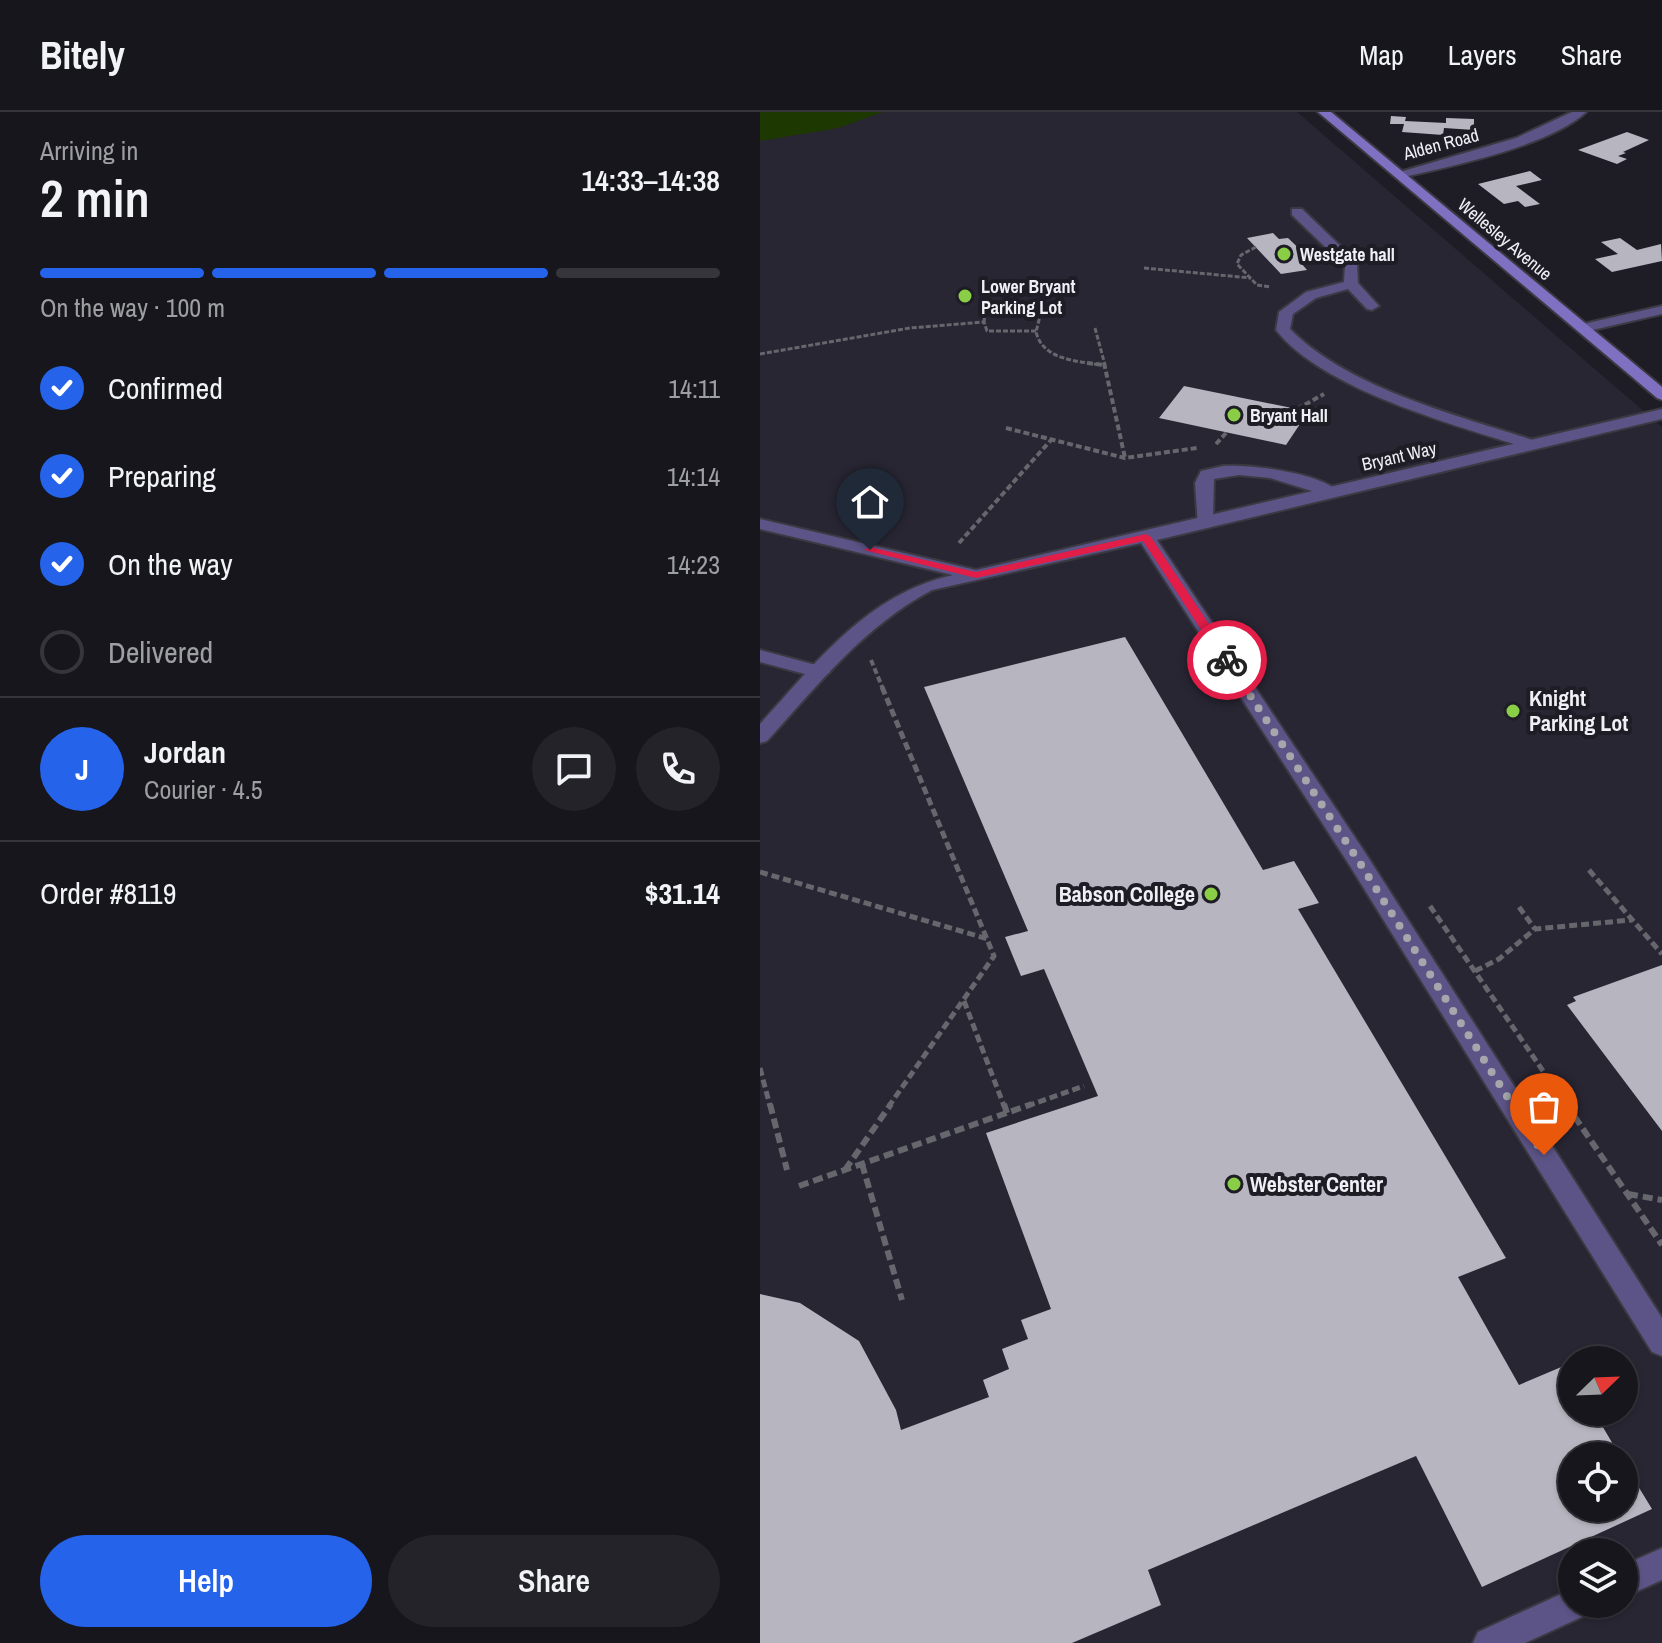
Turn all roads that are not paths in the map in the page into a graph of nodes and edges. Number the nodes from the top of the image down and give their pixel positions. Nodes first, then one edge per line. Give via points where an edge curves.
1 (1324, 112) edge
2 (1580, 112) edge
3 (1399, 174) junction
4 (1297, 212) dead end
5 (1351, 284) junction
6 (1372, 306) dead end
7 (1662, 310) edge
8 (1584, 328) junction
9 (1662, 395) edge
10 (1662, 414) edge
11 (1533, 445) junction
12 (1331, 492) junction
13 (1204, 522) junction
14 (760, 524) edge
15 (1146, 537) junction
16 (976, 575) junction
17 (760, 656) edge
18 (820, 672) junction
19 (760, 736) edge
20 (1662, 1343) edge
21 (1662, 1564) edge
22 (1638, 1575) edge
23 (1558, 1612) edge
24 (1501, 1640) edge

1 - 3 main road, Wellesley Avenue
2 - 3 street, Alden Road via 1524,138
3 - 8 main road, Wellesley Avenue
4 - 5 street via 1352,265
5 - 6 street
5 - 11 street via 1311,295 1286,312 1283,330 1292,344 1399,399
7 - 8 street
8 - 9 main road, Wellesley Avenue
10 - 11 street, Bryant Way
11 - 12 street, Bryant Way
12 - 13 street, Bryant Way
12 - 13 street via 1251,469 1219,472 1207,475 1203,483
13 - 15 street, Bryant Way
14 - 16 street
15 - 16 street, Bryant Way
15 - 20 street via 1358,860
16 - 18 street, Bryant Way via 905,595 866,624
17 - 18 street
18 - 19 street, Bryant Way
21 - 22 street
23 - 24 street

